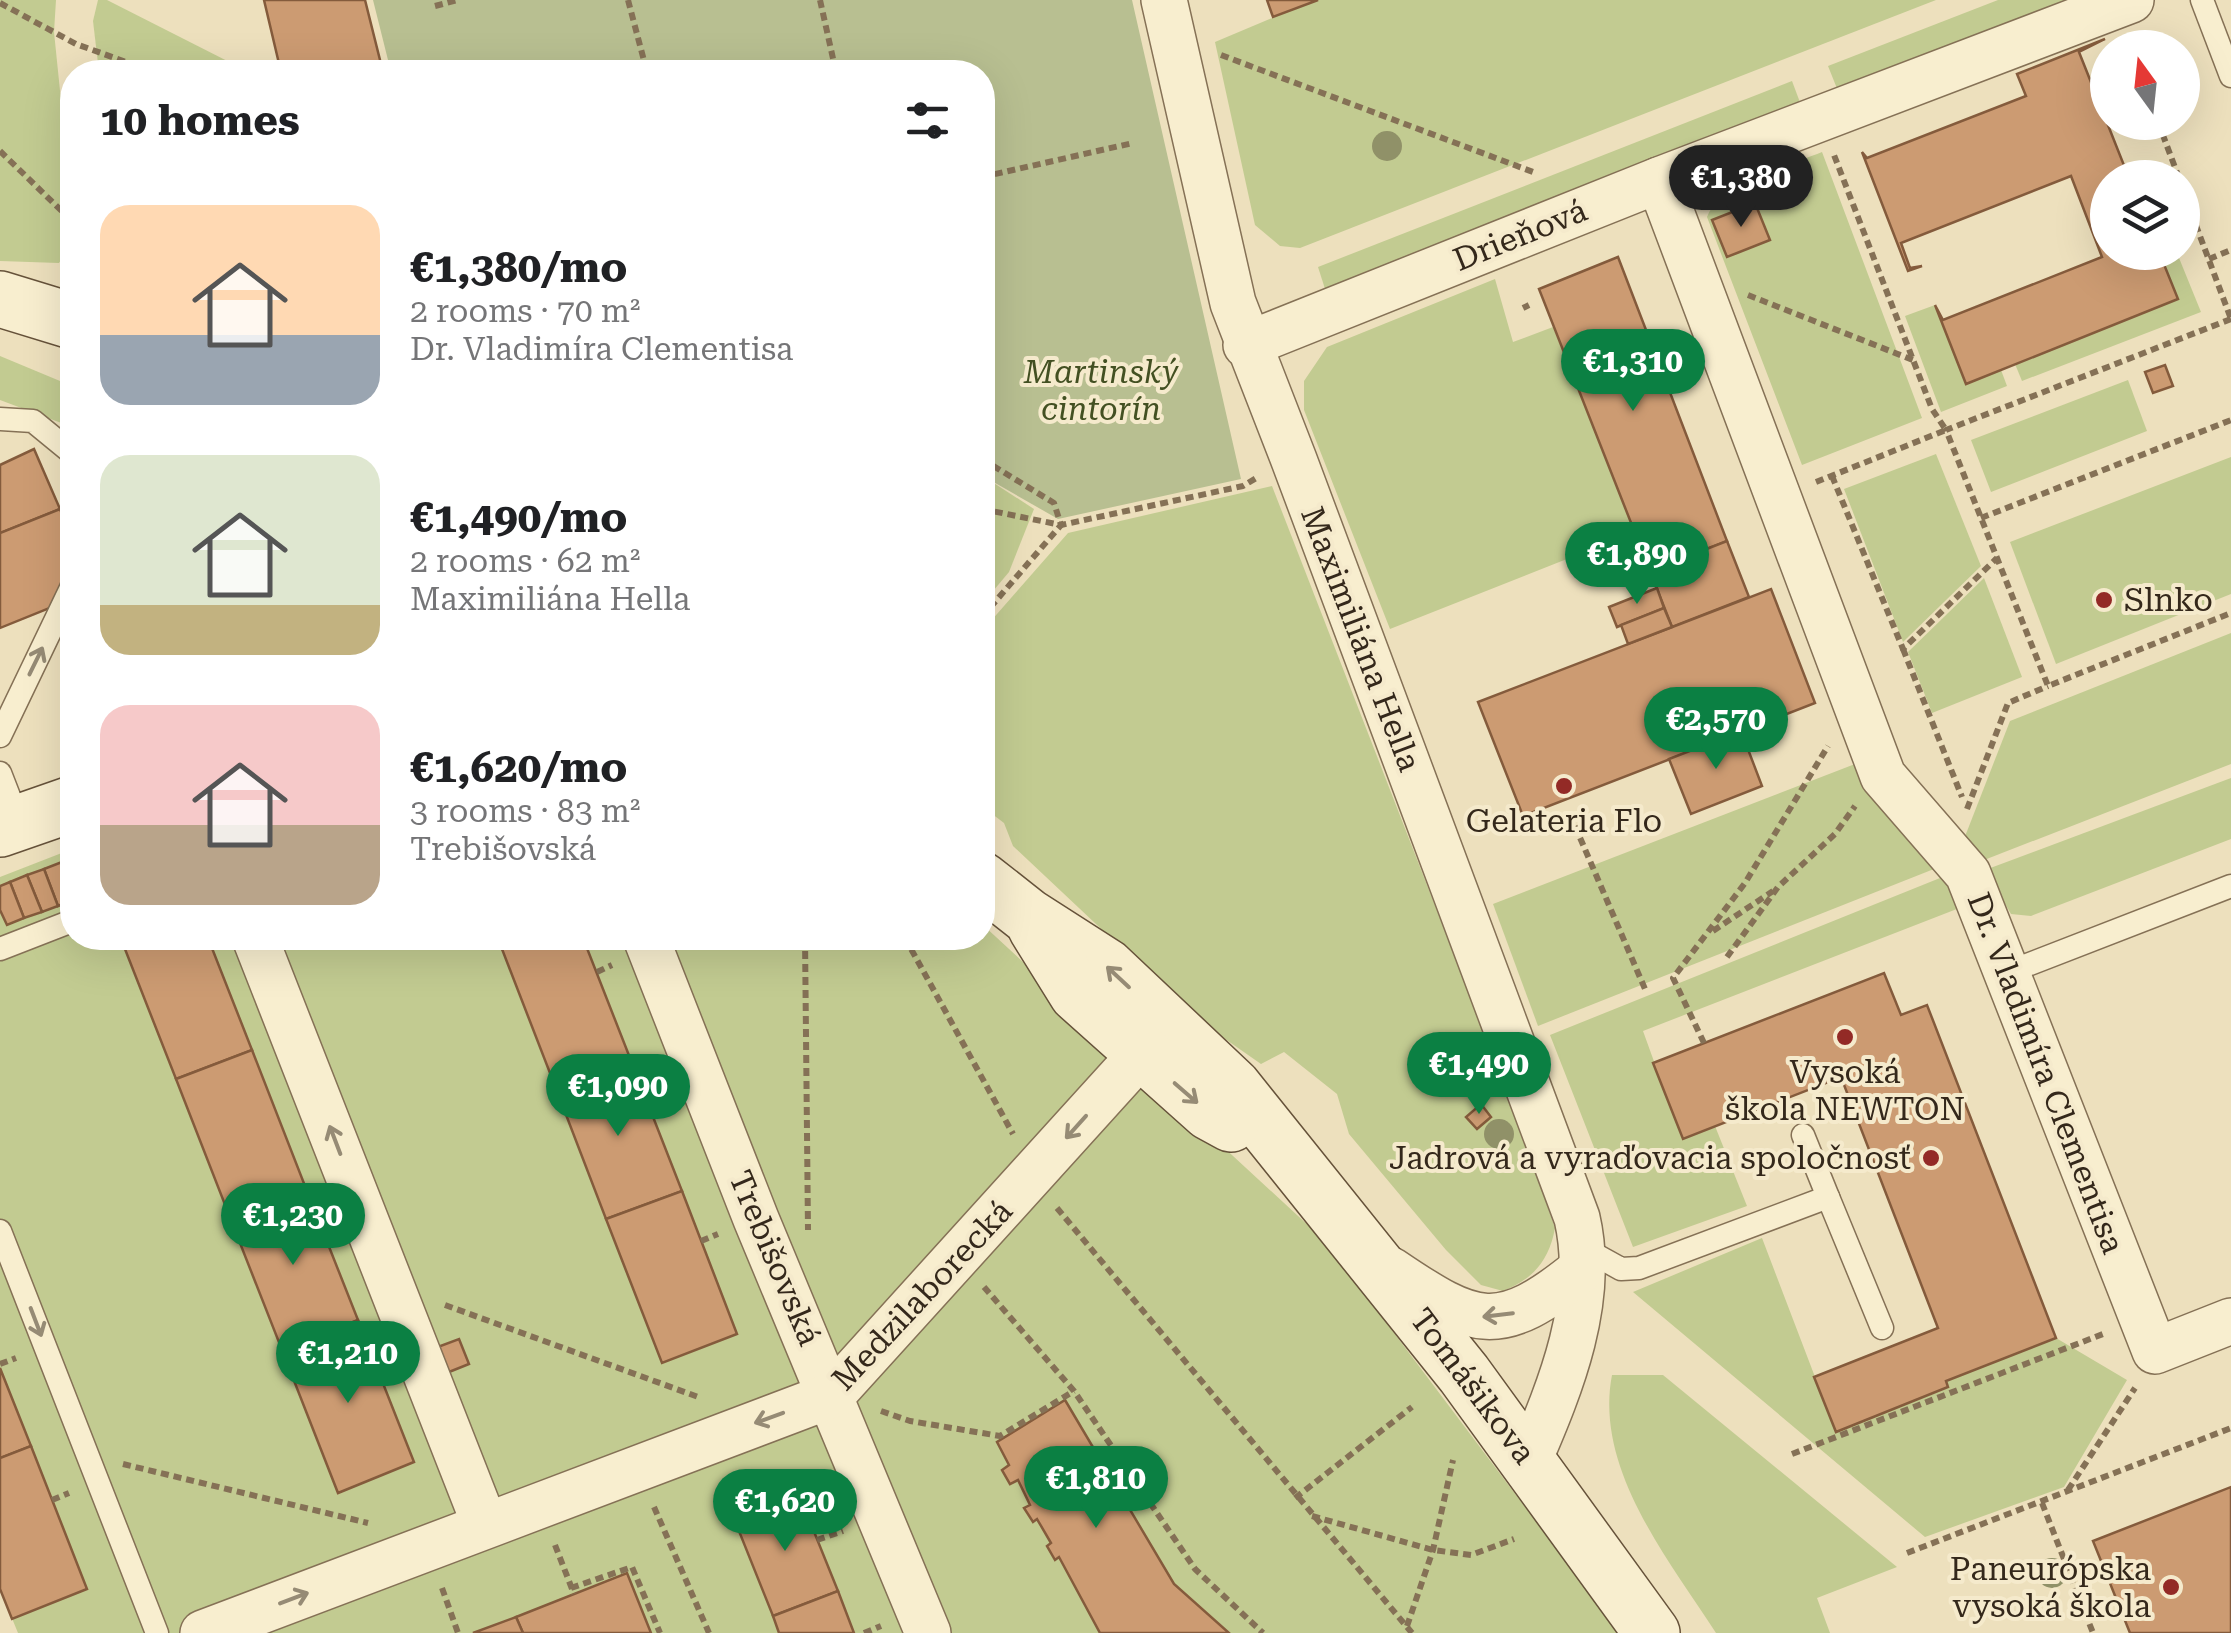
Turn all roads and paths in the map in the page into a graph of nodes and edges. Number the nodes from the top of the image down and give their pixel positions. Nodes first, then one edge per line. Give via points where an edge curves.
1 (458, 0) edge
2 (628, 0) edge
3 (820, 0) edge
4 (1164, 0) edge
5 (2131, 0) edge
6 (2202, 0) edge
7 (0, 3) edge
8 (435, 6) dead end
9 (1204, 49) dead end
10 (121, 60) edge
11 (645, 60) edge
12 (833, 60) edge
13 (2231, 76) edge
14 (1828, 140) dead end
15 (1133, 143) dead end
16 (0, 151) edge
17 (1533, 172) dead end
18 (995, 175) edge
19 (1658, 180) junction
20 (60, 209) edge
21 (2200, 235) edge
22 (2231, 250) edge
23 (2209, 259) junction
24 (1741, 292) dead end
25 (0, 300) edge
26 (60, 318) edge
27 (2231, 319) edge
28 (1246, 345) junction
29 (1913, 360) junction
30 (0, 419) edge
31 (2231, 420) edge
32 (1946, 430) junction
33 (60, 444) edge
34 (1294, 460) junction
35 (995, 467) edge
36 (1832, 476) junction
37 (1778, 497) junction
38 (995, 512) edge
39 (1981, 518) junction
40 (1062, 525) junction
41 (1998, 558) junction
42 (995, 602) edge
43 (60, 611) edge
44 (2231, 613) edge
45 (1903, 650) junction
46 (2048, 686) junction
47 (0, 736) edge
48 (1831, 740) dead end
49 (1881, 770) junction
50 (0, 772) edge
51 (60, 808) edge
52 (1967, 810) junction
53 (1962, 822) dead end
54 (9, 826) edge
55 (1575, 826) dead end
56 (2231, 886) edge
57 (1778, 887) junction
58 (995, 890) edge
59 (1030, 918) junction
60 (60, 926) edge
61 (1706, 936) junction
62 (0, 949) edge
63 (261, 950) edge
64 (651, 950) edge
65 (805, 950) edge
66 (912, 950) edge
67 (1727, 956) dead end
68 (2009, 972) junction
69 (1645, 989) dead end
70 (1704, 1042) dead end
71 (1141, 1054) junction
72 (1803, 1135) dead end
73 (1280, 1150) junction
74 (1035, 1172) junction
75 (1828, 1197) junction
76 (0, 1231) edge
77 (808, 1246) dead end
78 (1582, 1258) junction
79 (1376, 1259) junction
80 (973, 1275) dead end
81 (391, 1285) junction
82 (2231, 1321) edge
83 (1882, 1328) dead end
84 (2153, 1333) junction
85 (1074, 1391) junction
86 (851, 1398) junction
87 (1412, 1407) dead end
88 (764, 1420) junction
89 (2231, 1428) edge
90 (1792, 1454) dead end
91 (88, 1455) junction
92 (1453, 1460) dead end
93 (1529, 1460) junction
94 (646, 1488) dead end
95 (2067, 1491) junction
96 (1295, 1498) junction
97 (2042, 1503) junction
98 (1311, 1515) junction
99 (485, 1524) junction
100 (1514, 1539) dead end
101 (554, 1541) dead end
102 (1433, 1550) junction
103 (1907, 1553) dead end
104 (441, 1563) junction
105 (1409, 1630) edge
106 (158, 1633) edge
107 (203, 1633) edge
108 (458, 1633) edge
109 (660, 1633) edge
110 (709, 1633) edge
111 (928, 1633) edge
112 (1263, 1633) edge
113 (1652, 1633) edge
114 (2093, 1633) edge

1 - 8 path
2 - 11 path
3 - 12 path
4 - 28 street, Maximiliána Hella
5 - 19 street, Drieňová
6 - 13 lane
7 - 10 path
9 - 17 path
14 - 29 path
15 - 18 path
16 - 20 path
19 - 28 street, Drieňová
19 - 37 street, Dr. Vladimíra Clementisa
21 - 23 path
22 - 23 path
23 - 27 path
24 - 29 path
25 - 26 main road
27 - 32 path
28 - 34 street, Maximiliána Hella
29 - 32 path
30 - 33 lane via 34,421
31 - 39 path
32 - 36 path
32 - 39 path
34 - 40 path via 1243,486
34 - 78 street, Maximiliána Hella via 1568,1192
35 - 40 path via 1054,503
36 - 37 path
36 - 45 path
37 - 49 street, Dr. Vladimíra Clementisa
38 - 40 path
39 - 41 path
40 - 42 path
41 - 45 path
41 - 46 path
47 -> 43 lane
44 - 46 path
45 - 52 path
46 - 52 path via 2008,703
48 - 61 path via 1792,811
49 - 57 path via 1835,834
49 - 68 street, Dr. Vladimíra Clementisa via 1968,874
50 - 54 lane
51 - 54 main road
52 - 53 path
55 - 69 path
56 - 68 lane
57 - 61 path
57 - 67 path
58 - 59 main road, Tomášikova
59 - 71 main road, Tomášikova via 1077,994
73 -> 59 main road, Tomášikova via 1233,1086 1108,966
60 - 62 lane
61 - 70 path via 1673,978
81 -> 63 street
64 - 86 street, Trebišovská via 756,1219
65 - 77 path
66 - 74 path
68 - 84 street, Dr. Vladimíra Clementisa
71 -> 73 main road, Tomášikova via 1209,1112
71 -> 74 street, Medzilaborecká
72 - 75 lane
73 - 79 main road, Tomášikova
74 - 86 street, Medzilaborecká
74 - 96 path via 1058,1209
75 - 78 lane via 1639,1268
75 - 83 lane
76 -> 91 lane
78 -> 79 street via 1533,1306 1487,1318 1452,1308
78 - 93 street, Maximiliána Hella via 1569,1364
79 - 93 main road, Tomášikova
80 - 85 path
81 - 88 path
81 - 99 street
82 - 84 street
84 - 90 path
84 - 95 path
85 - 86 path via 1000,1436 910,1421
85 - 112 path via 1195,1569
86 -> 88 street, Medzilaborecká
86 - 111 street, Trebišovská
87 - 96 path
88 - 99 street, Medzilaborecká
89 - 95 path
91 - 104 path
91 - 106 lane
92 - 102 path
93 - 113 main road, Tomášikova
94 - 110 path
95 - 97 path
96 - 98 path
97 - 103 path
97 - 114 path
98 - 102 path
98 - 105 path
99 - 104 street, Medzilaborecká
100 - 102 path via 1471,1555
101 - 109 path via 572,1591 632,1566
102 - 105 path
107 -> 104 street, Medzilaborecká
104 - 108 path

